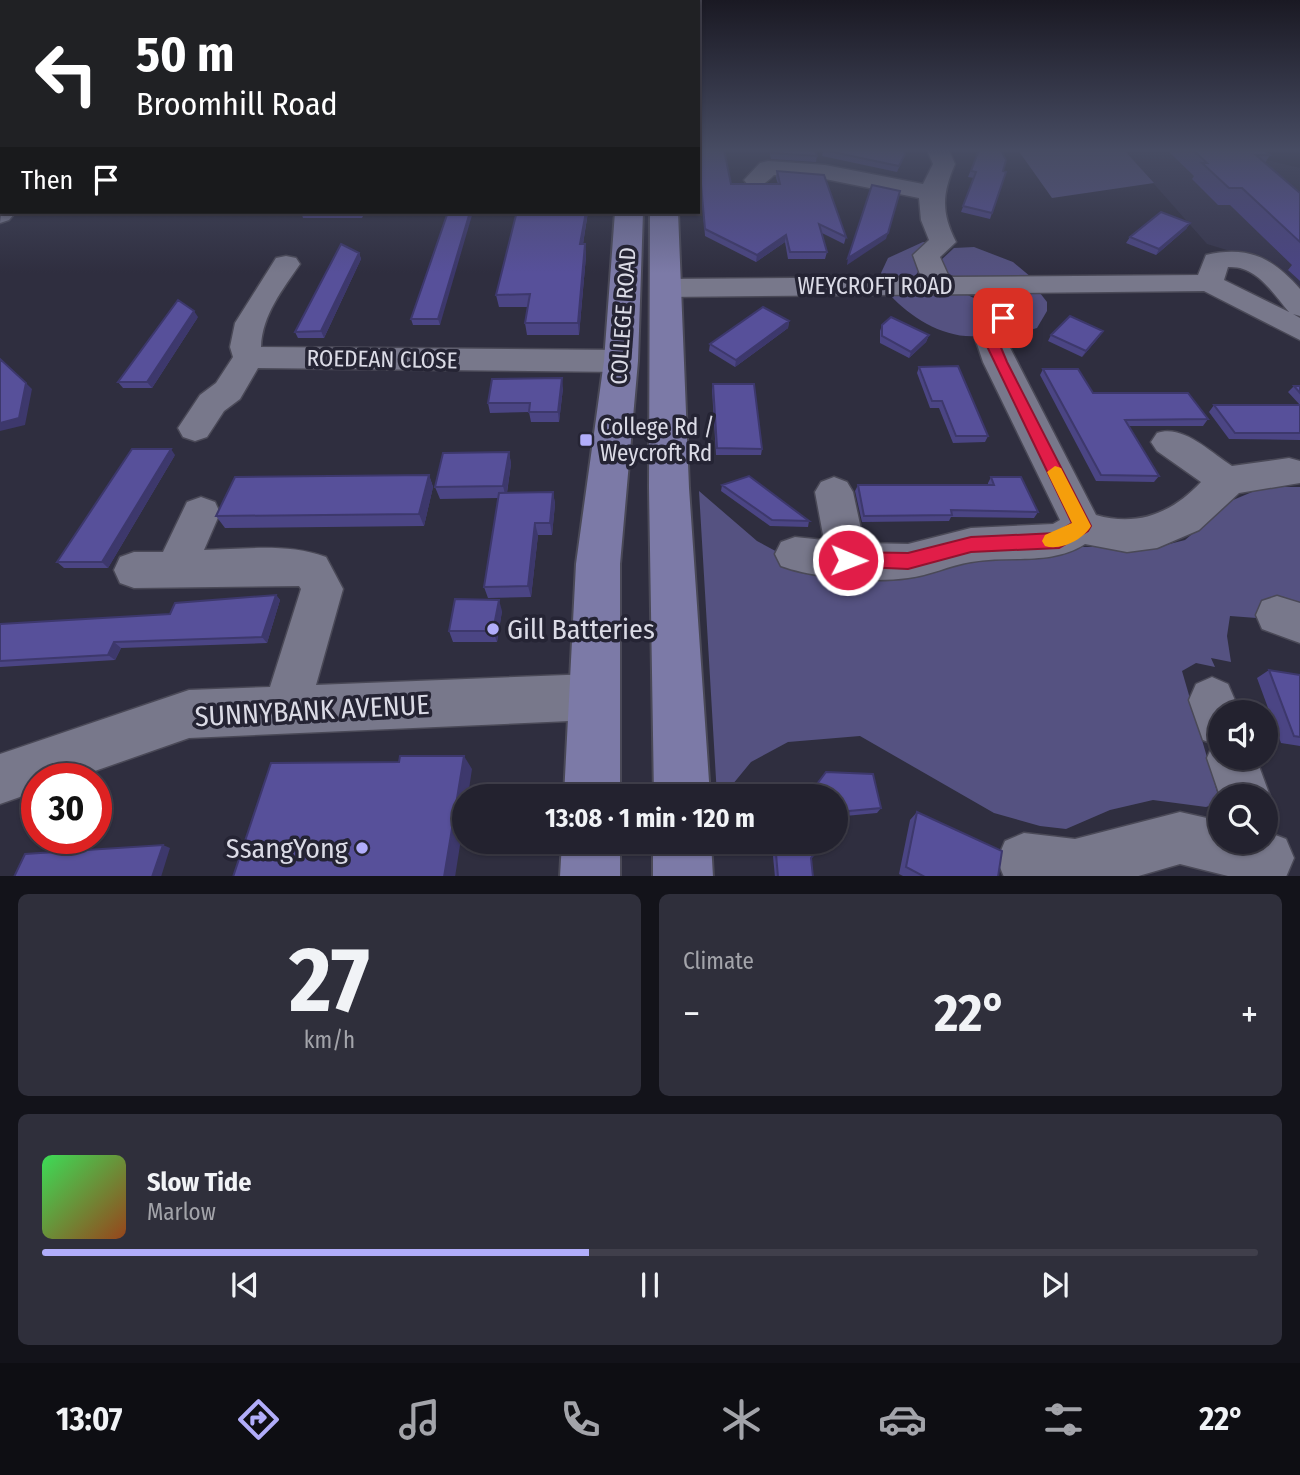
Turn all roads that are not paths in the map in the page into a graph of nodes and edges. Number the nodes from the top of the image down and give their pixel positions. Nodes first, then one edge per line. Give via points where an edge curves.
1 (924, 191) edge
2 (930, 192) joint
3 (629, 214) edge
4 (664, 214) edge
5 (286, 264) dead end
6 (1209, 283) junction
7 (938, 285) junction
8 (990, 287) junction
9 (665, 288) junction
10 (1300, 307) edge
11 (1300, 330) edge
12 (249, 357) junction
13 (621, 361) junction
14 (195, 428) dead end
15 (1170, 442) dead end
16 (1289, 472) dead end
17 (1227, 481) junction
18 (834, 492) dead end
19 (201, 513) dead end
20 (1082, 526) junction
21 (795, 554) dead end
22 (848, 560) junction
23 (176, 567) junction
24 (134, 570) dead end
25 (592, 696) junction
26 (286, 709) junction
27 (0, 779) edge
28 (592, 784) edge
29 (681, 784) edge
30 (591, 854) edge
31 (682, 854) edge
32 (1268, 859) edge
33 (1024, 860) dead end
34 (590, 876) edge
35 (682, 876) edge

1 - 2 street
2 - 7 street via 929,216 943,242 926,256
3 - 13 main road, COLLEGE ROAD
4 - 9 main road, COLLEGE ROAD
5 - 12 street via 244,333 243,349
6 - 8 street, WEYCROFT ROAD
6 - 10 street via 1216,261 1235,256 1262,264
6 - 11 street
7 - 8 street, WEYCROFT ROAD
7 - 9 street, WEYCROFT ROAD
8 - 20 street via 1005,300 1003,318 990,338 999,362
9 - 29 main road, COLLEGE ROAD
12 - 13 street, ROEDEAN CLOSE
12 - 14 street via 228,391
13 - 25 main road, COLLEGE ROAD via 598,564
15 - 17 street
16 - 17 street
17 - 20 street via 1199,509 1169,529 1140,536 1103,536
18 - 22 street
19 - 23 street
20 - 22 street via 1059,540 971,545 908,561
21 - 22 street
23 - 24 street
23 - 26 street via 312,569 322,589
25 - 26 street, SUNNYBANK AVENUE
25 - 28 main road, COLLEGE ROAD
26 - 27 street, SUNNYBANK AVENUE via 190,714
30 - 34 main road
31 - 35 main road
32 - 33 street via 1180,838 1075,866

